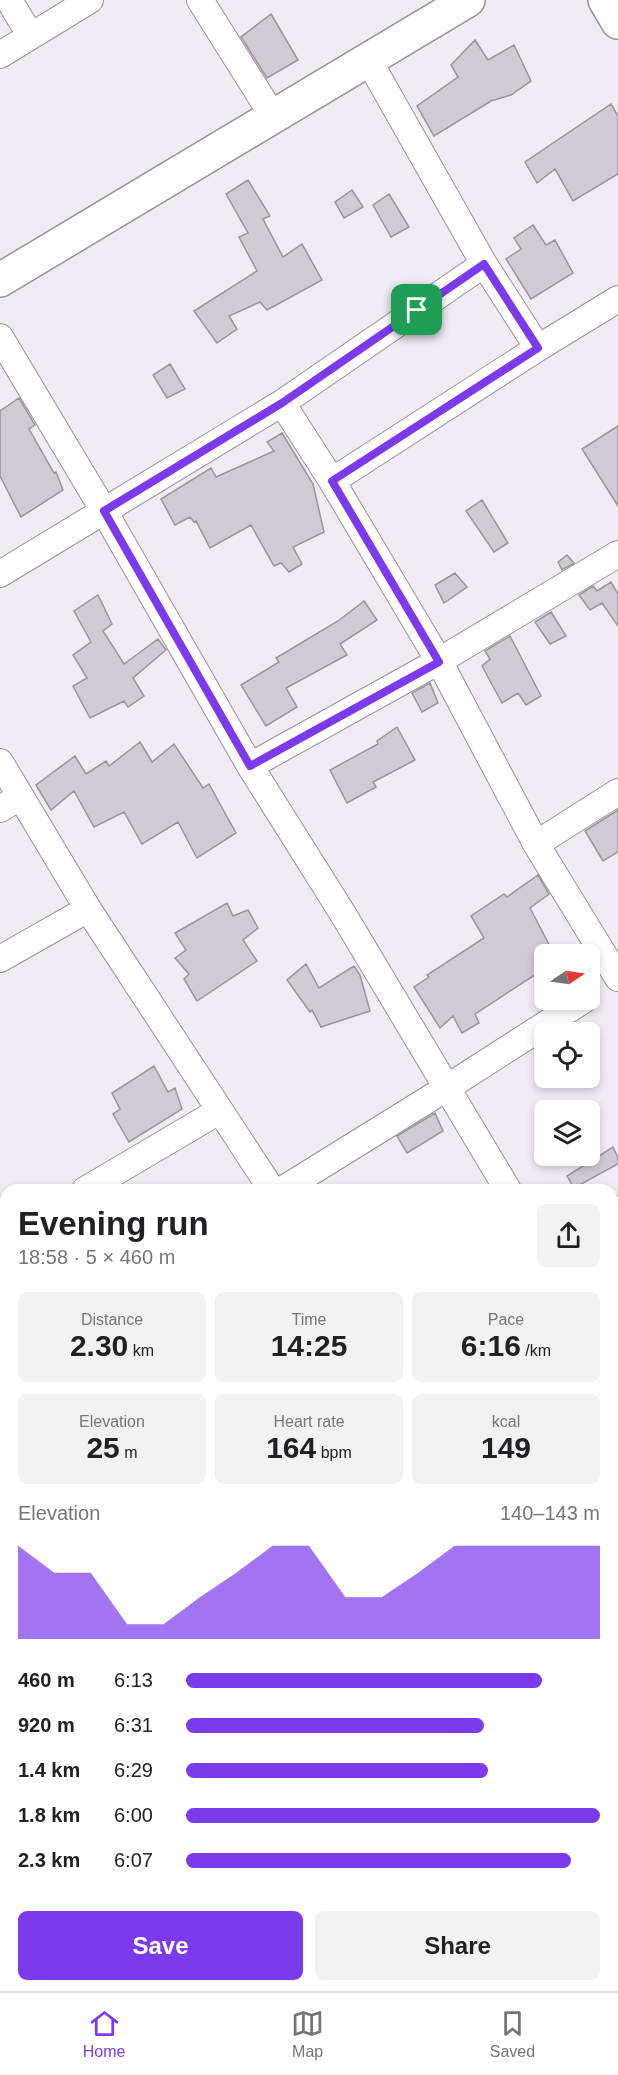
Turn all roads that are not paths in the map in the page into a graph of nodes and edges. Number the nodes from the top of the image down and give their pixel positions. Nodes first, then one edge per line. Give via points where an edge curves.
1 (9, 0) edge
2 (90, 0) edge
3 (200, 0) edge
4 (468, 0) edge
5 (605, 0) edge
6 (618, 22) edge
7 (30, 35) junction
8 (0, 55) edge
9 (369, 61) junction
10 (273, 116) junction
11 (484, 264) junction
12 (0, 280) edge
13 (618, 299) edge
14 (0, 337) edge
15 (538, 348) junction
16 (282, 403) junction
17 (332, 481) junction
18 (104, 511) junction
19 (618, 554) edge
20 (0, 574) edge
21 (439, 662) junction
22 (0, 762) edge
23 (250, 766) junction
24 (618, 792) edge
25 (10, 803) edge
26 (536, 844) junction
27 (88, 909) junction
28 (0, 959) edge
29 (618, 978) edge
30 (600, 990) edge
31 (568, 1010) edge
32 (446, 1089) junction
33 (219, 1111) junction
34 (95, 1184) edge
35 (268, 1184) edge
36 (292, 1184) edge
37 (504, 1184) edge

1 - 7 street
2 - 7 street
3 - 10 street
4 - 9 street
5 - 6 street
7 - 8 street
9 - 10 street
9 - 11 street
10 - 12 street
11 - 15 street
11 - 16 street
13 - 15 street
14 - 18 street
15 - 17 street
16 - 17 street
16 - 18 street
17 - 21 street
18 - 20 street
18 - 23 street
19 - 21 street
21 - 23 street
21 - 26 street
22 - 25 street
23 - 32 street
24 - 26 street
25 - 27 street
26 - 29 street
27 - 28 street
27 - 33 street
29 - 30 street
31 - 32 street
32 - 36 street
32 - 37 street
33 - 34 street
33 - 35 street

